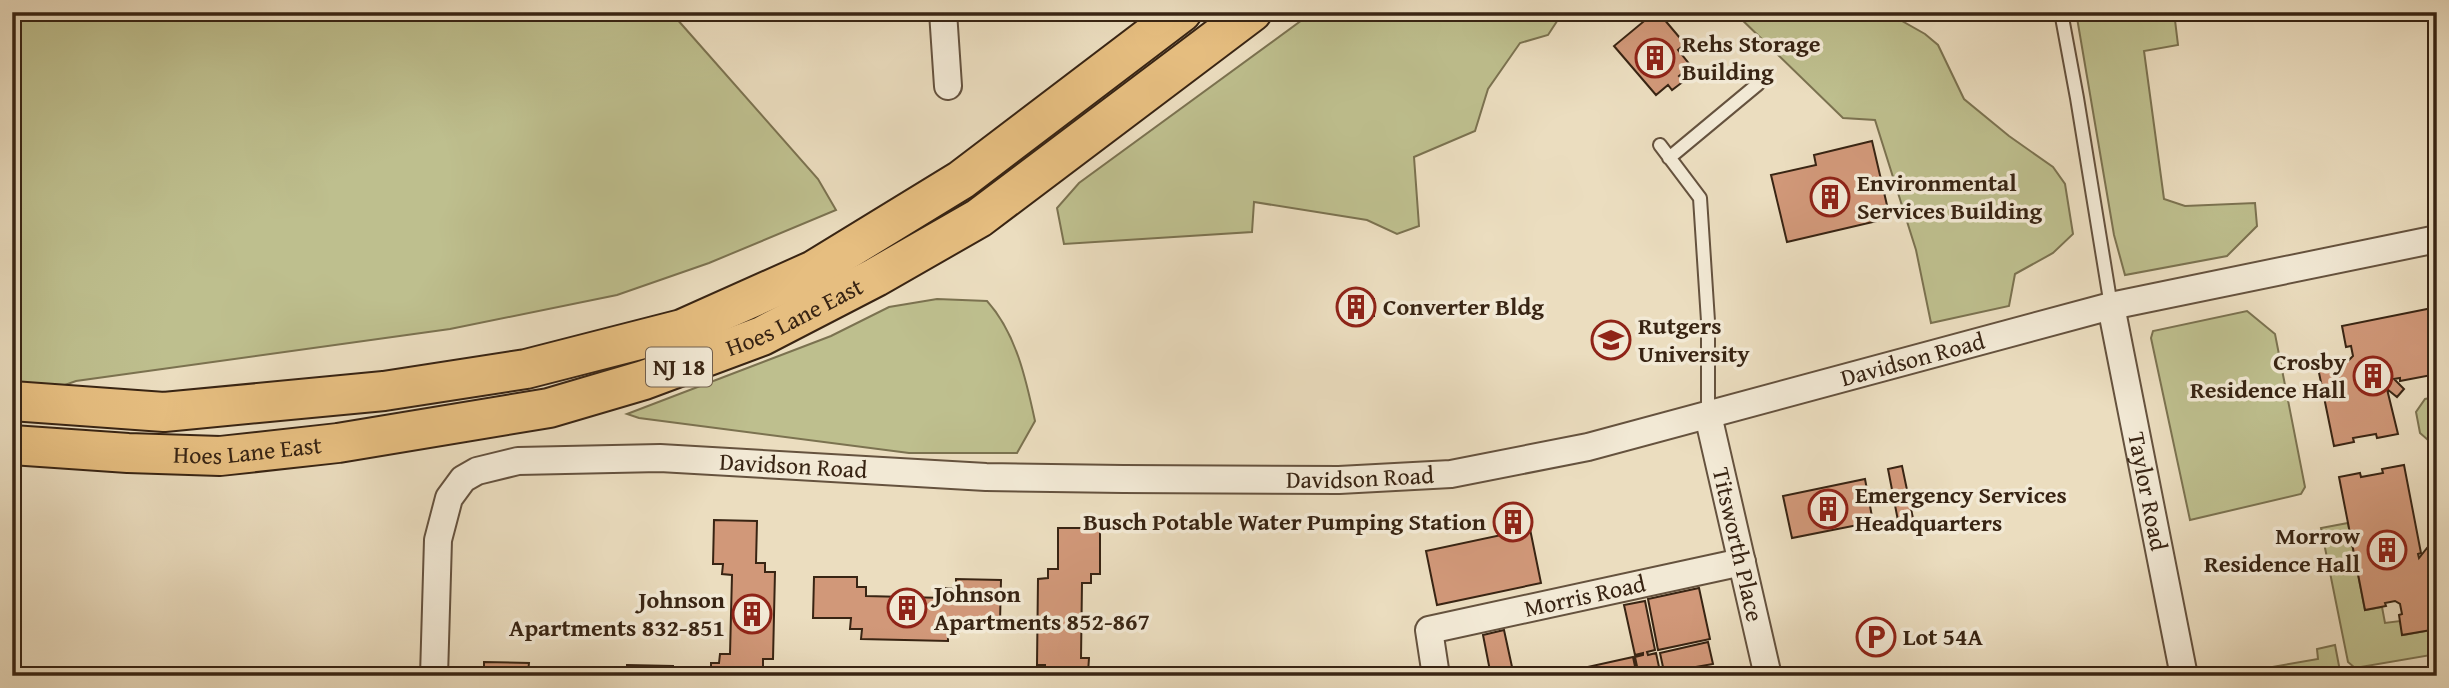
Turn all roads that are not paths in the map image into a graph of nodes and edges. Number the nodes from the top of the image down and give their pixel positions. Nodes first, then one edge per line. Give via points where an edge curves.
1 (943, 12) edge
2 (1182, 12) edge
3 (1252, 12) edge
4 (2061, 12) edge
5 (1758, 84) dead end
6 (947, 86) dead end
7 (1660, 145) dead end
8 (1669, 158) junction
9 (2437, 239) edge
10 (2111, 306) junction
11 (12, 401) edge
12 (1709, 415) junction
13 (12, 445) edge
14 (1742, 562) junction
15 (434, 676) edge
16 (1436, 676) edge
17 (1768, 676) edge
18 (2184, 676) edge

1 - 6 street
2 - 11 highway, Hoes Lane East / NJ 18 via 961,180 814,270 682,328 526,369 384,391 164,412
3 - 13 highway, Hoes Lane East / NJ 18 via 979,218 762,337 643,380 549,408 325,445 220,456
4 - 10 lane
5 - 8 lane
7 - 8 lane
8 - 12 lane via 1700,198
9 - 10 street, Davidson Road
10 - 12 street, Davidson Road
10 - 18 street, Taylor Road
12 - 14 street, Titsworth Place
12 - 15 street, Davidson Road via 1588,447 1451,474 1339,480 986,477 660,458 518,461 477,471 463,479 449,498 438,540
14 - 16 street, Morris Road via 1429,631
14 - 17 street, Titsworth Place

